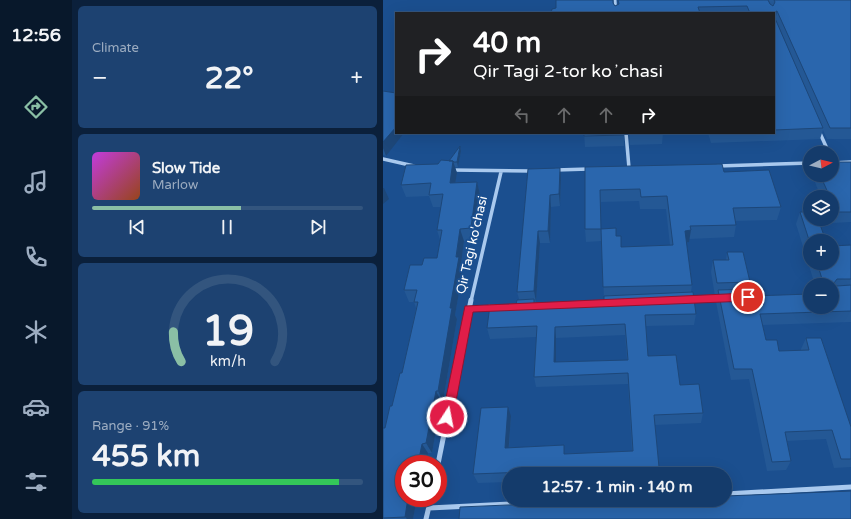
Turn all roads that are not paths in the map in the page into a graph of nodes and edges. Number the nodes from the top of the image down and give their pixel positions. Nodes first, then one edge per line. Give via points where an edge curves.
1 (615, 0) edge
2 (616, 12) edge
3 (817, 124) edge
4 (626, 134) edge
5 (826, 146) edge
6 (383, 159) edge
7 (839, 162) edge
8 (851, 162) edge
9 (803, 163) edge
10 (715, 166) edge
11 (421, 168) edge
12 (621, 168) edge
13 (629, 168) junction
14 (637, 168) edge
15 (597, 169) edge
16 (450, 170) edge
17 (550, 170) edge
18 (535, 171) edge
19 (501, 172) junction
20 (731, 298) edge
21 (683, 300) edge
22 (501, 307) edge
23 (469, 308) junction
24 (440, 455) edge
25 (851, 487) edge
26 (732, 494) edge
27 (502, 505) edge
28 (429, 508) joint
29 (426, 519) edge

1 - 2 street
3 - 5 street
4 - 13 street
6 - 11 street
7 - 8 street
9 - 10 street
12 - 13 street
13 - 14 street
15 - 17 street
16 - 19 street
18 - 19 street
19 - 23 street, Qir Tagi ko'chasi
20 - 21 street
22 - 23 street
23 - 24 street, Qir Tagi ko'chasi
25 - 26 street
27 - 28 street
28 - 29 street

